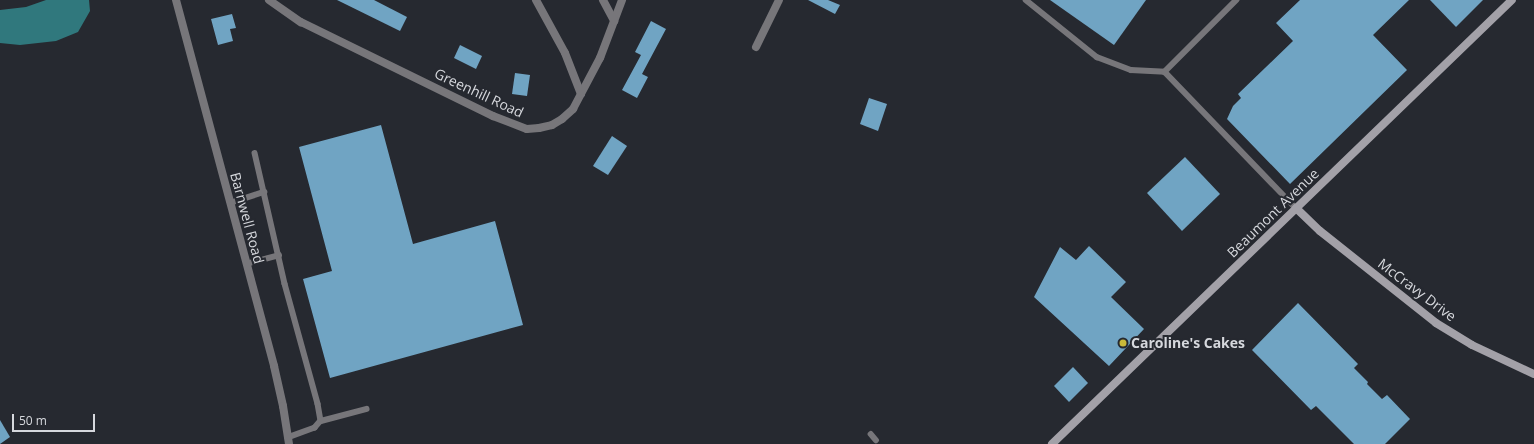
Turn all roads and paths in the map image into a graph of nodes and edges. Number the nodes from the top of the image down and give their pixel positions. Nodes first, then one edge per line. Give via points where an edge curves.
1 (176, 0) edge
2 (269, 0) edge
3 (536, 0) edge
4 (603, 0) edge
5 (622, 0) edge
6 (779, 0) edge
7 (1026, 0) edge
8 (1237, 0) edge
9 (1512, 0) edge
10 (614, 21) junction
11 (756, 47) dead end
12 (1165, 72) junction
13 (581, 94) junction
14 (255, 153) dead end
15 (264, 192) junction
16 (230, 203) junction
17 (1296, 208) junction
18 (279, 255) junction
19 (246, 264) junction
20 (1534, 374) edge
21 (366, 409) dead end
22 (321, 421) junction
23 (871, 434) dead end
24 (876, 440) dead end
25 (289, 441) edge
26 (1052, 444) edge

1 - 16 street, Barnwell Road
2 - 13 street, Greenhill Road via 301,22 516,126 527,129 552,125 568,115
3 - 13 street via 565,53
4 - 10 street
5 - 10 street, Greenhill Road
6 - 11 street
7 - 12 lane via 1097,57 1131,70
8 - 12 lane
9 - 17 street, Beaumont Avenue
10 - 13 street, Greenhill Road via 600,58
12 - 17 lane
14 - 15 lane
15 - 16 lane
15 - 18 lane
16 - 19 street, Barnwell Road
17 - 20 street, McCravy Drive via 1436,323 1472,345
17 - 26 street, Beaumont Avenue
18 - 19 lane
18 - 22 lane
19 - 25 street, Barnwell Road via 274,366
21 - 22 lane
22 - 25 lane via 315,428
23 - 24 lane

